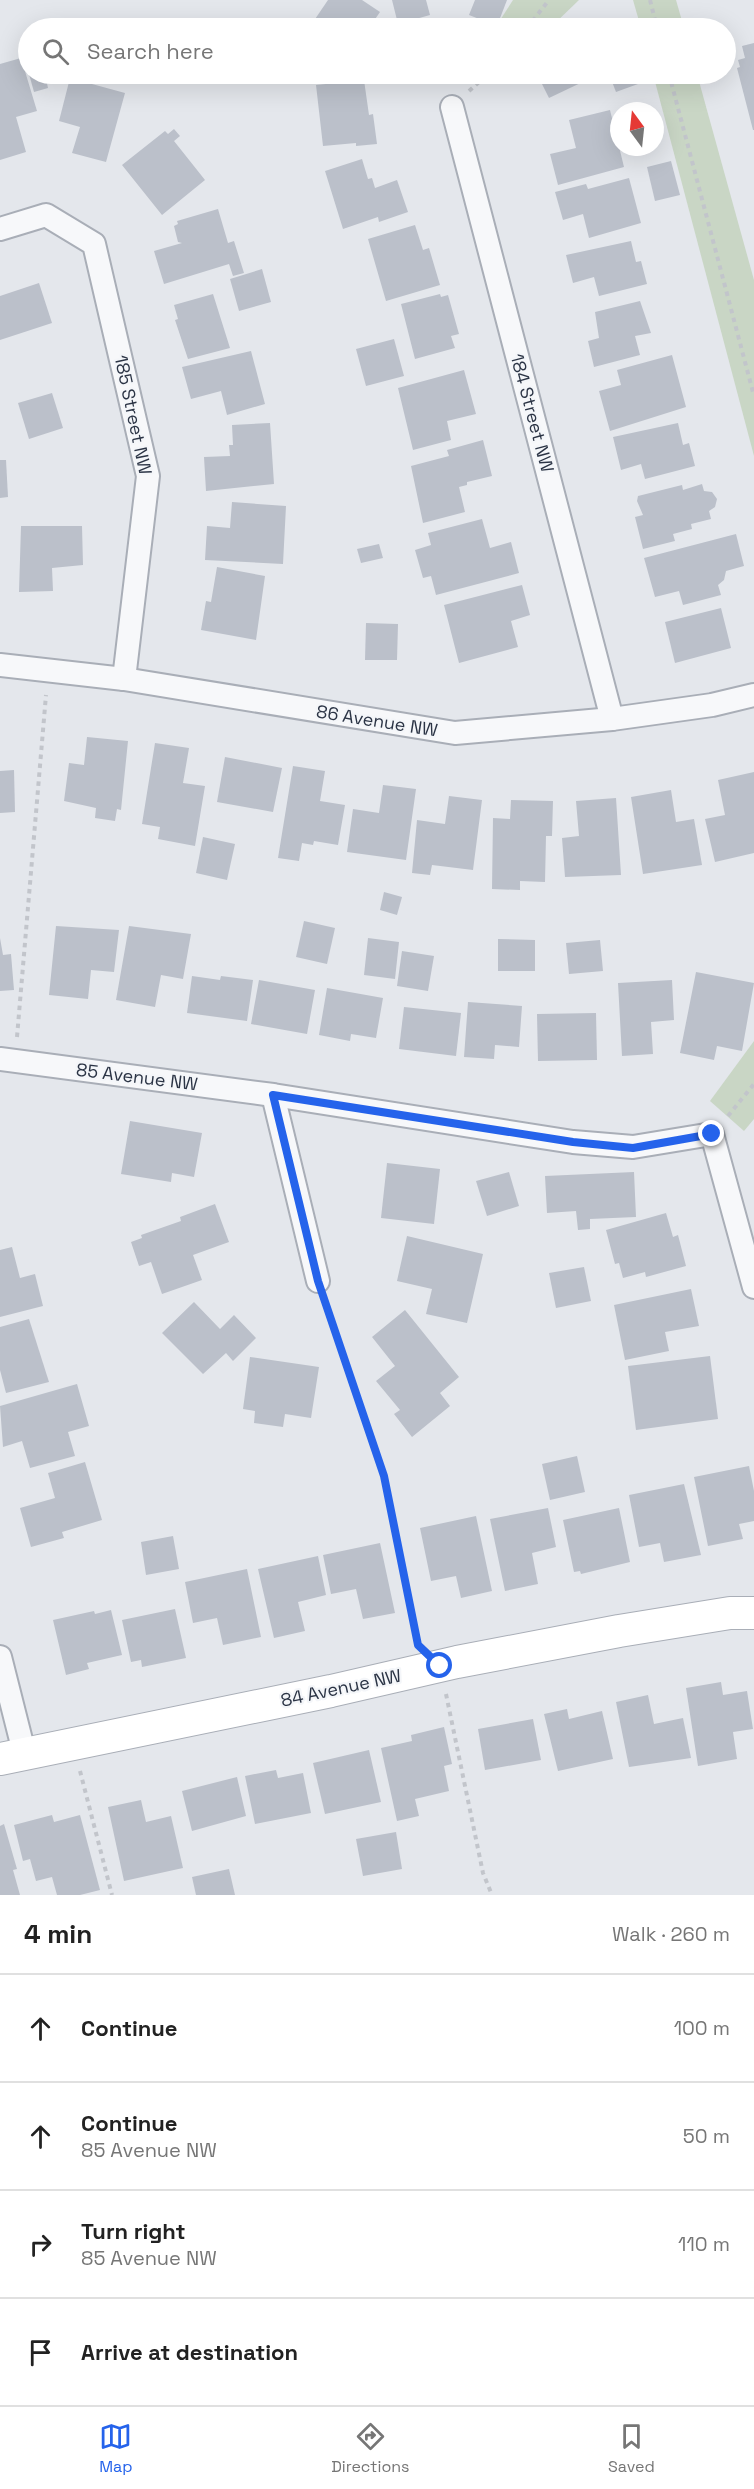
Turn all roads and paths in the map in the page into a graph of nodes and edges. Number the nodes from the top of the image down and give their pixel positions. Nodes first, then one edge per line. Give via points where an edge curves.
1 (549, 0) edge
2 (650, 0) edge
3 (535, 18) edge
4 (654, 18) edge
5 (672, 84) edge
6 (452, 107) dead end
7 (0, 229) edge
8 (754, 396) edge
9 (0, 664) edge
10 (48, 670) junction
11 (124, 679) junction
12 (754, 695) edge
13 (612, 719) junction
14 (8, 1060) edge
15 (754, 1084) edge
16 (273, 1095) junction
17 (712, 1134) junction
18 (318, 1281) joint
19 (754, 1287) edge
20 (754, 1613) edge
21 (0, 1658) edge
22 (440, 1666) junction
23 (73, 1742) junction
24 (12, 1756) edge
25 (112, 1895) edge
26 (492, 1895) edge

1 - 3 path
2 - 4 path
5 - 8 path
6 - 13 street, 184 Street NW
7 - 11 street, 185 Street NW via 46,215 94,244 148,476
9 - 10 street, 86 Avenue NW
10 - 11 street, 86 Avenue NW
10 - 14 path
11 - 13 street, 86 Avenue NW via 455,733
12 - 13 street, 86 Avenue NW
14 - 16 street, 85 Avenue NW
15 - 17 path
16 - 17 street, 85 Avenue NW via 633,1148
16 - 18 street
17 - 19 street
18 - 22 path via 384,1476 418,1645
20 - 22 street, 84 Avenue NW via 619,1631
21 - 24 street
22 - 23 street, 84 Avenue NW
22 - 26 path via 483,1874
23 - 24 street, 84 Avenue NW
23 - 25 path

